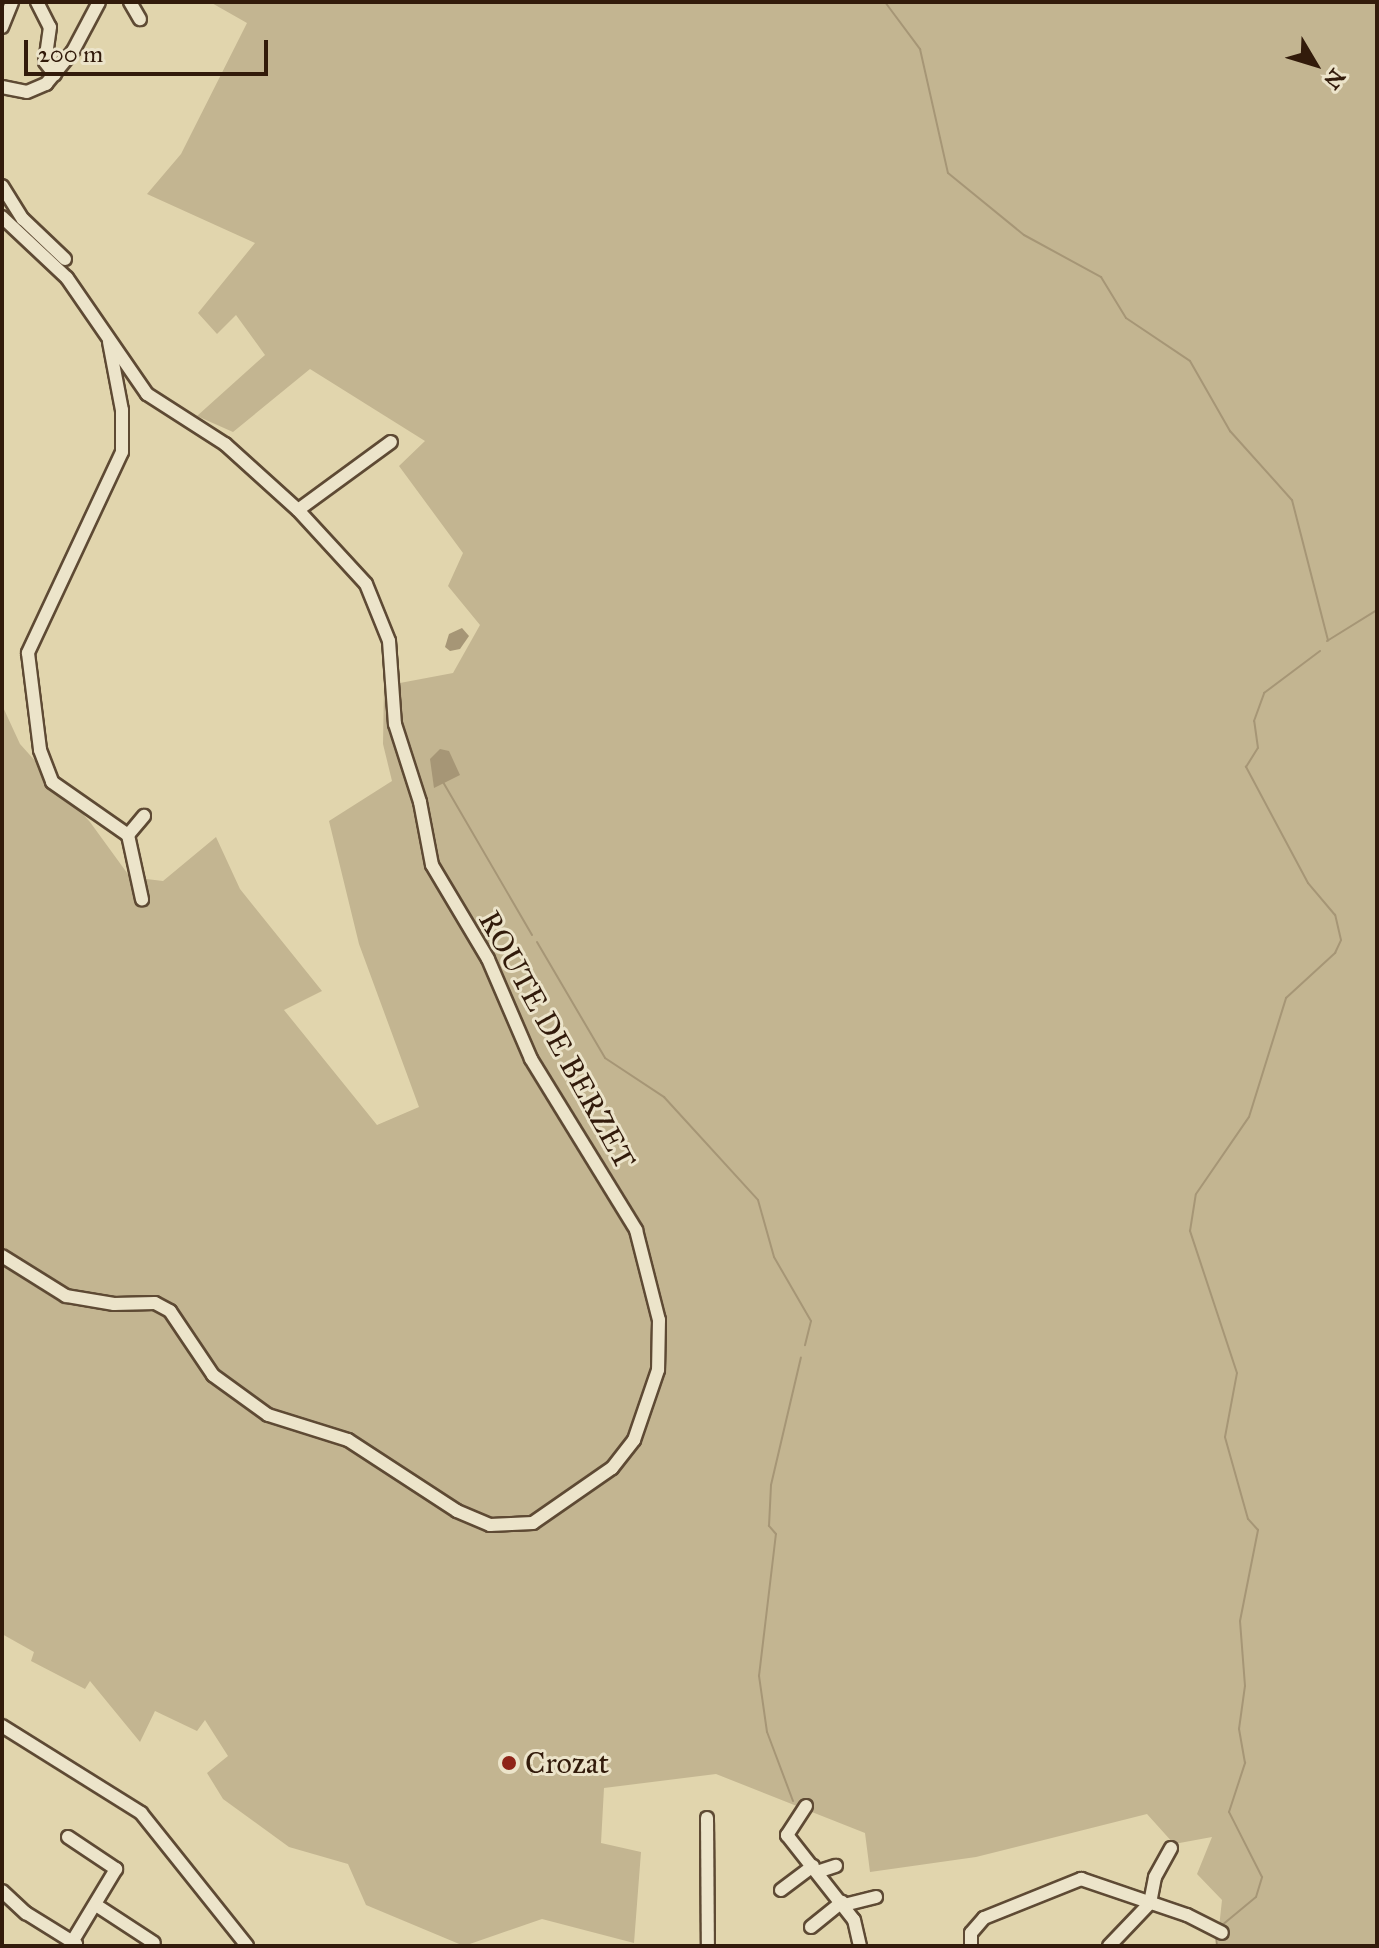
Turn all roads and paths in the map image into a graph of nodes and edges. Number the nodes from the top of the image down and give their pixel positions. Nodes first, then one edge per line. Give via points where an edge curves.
1 (12, 2) edge
2 (37, 2) edge
3 (81, 2) edge
4 (130, 2) edge
5 (97, 6) edge
6 (140, 19) dead end
7 (2, 27) edge
8 (55, 75) junction
9 (2, 87) edge
10 (2, 186) edge
11 (2, 217) edge
12 (65, 259) dead end
13 (109, 342) junction
14 (391, 442) dead end
15 (298, 510) junction
16 (144, 816) dead end
17 (128, 835) junction
18 (142, 899) dead end
19 (2, 1256) edge
20 (2, 1726) edge
21 (806, 1806) dead end
22 (707, 1818) dead end
23 (68, 1837) dead end
24 (1171, 1848) dead end
25 (836, 1866) dead end
26 (815, 1869) junction
27 (781, 1890) dead end
28 (2, 1891) edge
29 (876, 1897) dead end
30 (1150, 1903) junction
31 (843, 1904) junction
32 (96, 1905) junction
33 (811, 1927) dead end
34 (1222, 1933) dead end
35 (154, 1943) dead end
36 (76, 1944) edge
37 (1112, 1945) edge
38 (247, 1946) edge
39 (708, 1946) edge
40 (860, 1946) edge
41 (971, 1946) edge

1 - 7 street
2 - 8 street via 50,27 45,62
3 - 5 street
4 - 6 street
5 - 8 street
8 - 9 street via 33,91
10 - 12 street via 23,219
11 - 13 street, ROUTE DE BERZET via 67,278
13 - 15 street, ROUTE DE BERZET via 147,394 225,444
13 - 17 street via 122,410 122,452 28,653 40,750 52,782
14 - 15 street
15 - 19 street, ROUTE DE BERZET via 346,558 378,608 389,641 395,724 420,802 432,865 444,893 488,959 531,1059 636,1230 646,1255 660,1351 645,1417 625,1455 533,1523 490,1525 457,1511 348,1440 268,1415 213,1375 170,1311 155,1303 100,1303 66,1296
16 - 17 street
17 - 18 street
20 - 38 street via 141,1813
21 - 26 street via 787,1835
22 - 39 street
23 - 32 street via 116,1867
24 - 30 street via 1155,1877
25 - 26 street
26 - 27 street
26 - 31 street
28 - 36 street
29 - 31 street
30 - 34 street
30 - 37 street
30 - 41 street via 1081,1879 984,1918 971,1933
31 - 33 street
31 - 40 street
32 - 35 street
32 - 36 street

